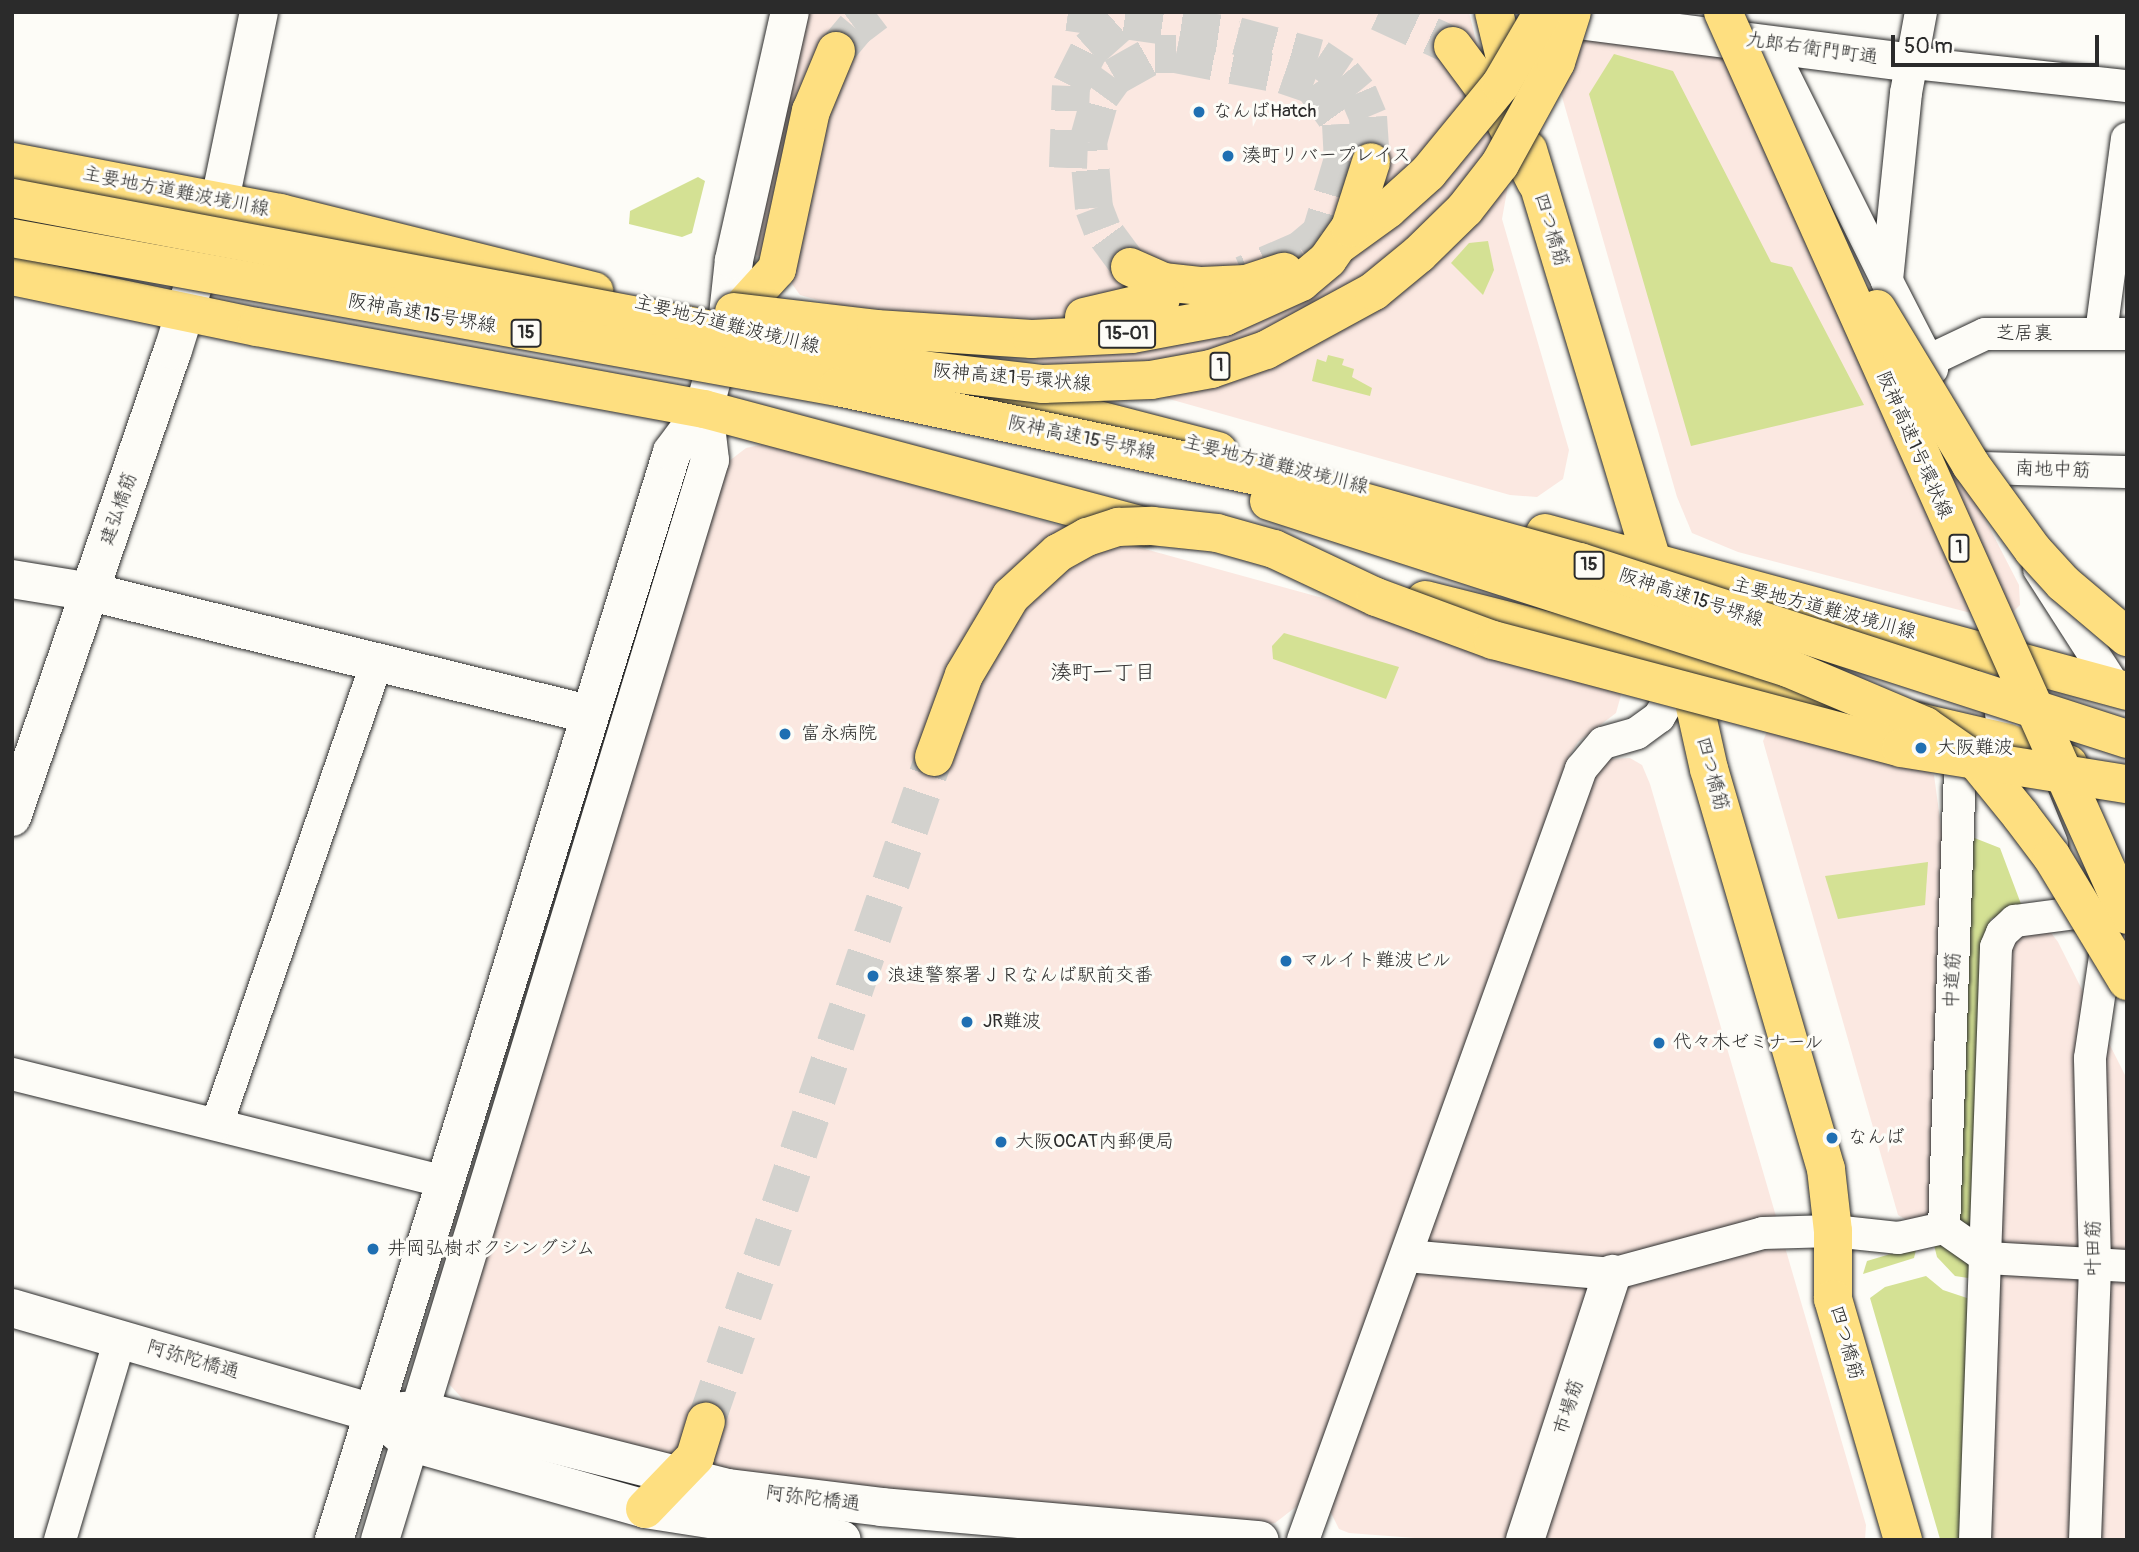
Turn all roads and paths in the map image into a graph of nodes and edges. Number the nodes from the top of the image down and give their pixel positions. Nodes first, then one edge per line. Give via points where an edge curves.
1 (259, 12) edge
2 (790, 12) edge
3 (1543, 12) edge
4 (1572, 12) edge
5 (1723, 12) edge
6 (1921, 12) edge
7 (1496, 21) edge
8 (1768, 43) junction
9 (1453, 46) tunnel mouth
10 (836, 51) tunnel mouth
11 (1914, 63) junction
12 (2127, 86) edge
13 (2127, 139) edge
14 (12, 162) edge
15 (1371, 162) tunnel mouth
16 (1799, 178) junction
17 (1536, 182) junction
18 (12, 198) edge
19 (220, 200) junction
20 (12, 238) edge
21 (370, 266) junction
22 (1130, 267) tunnel mouth
23 (12, 276) edge
24 (1887, 281) junction
25 (1161, 299) dead end
26 (185, 311) junction
27 (716, 328) junction
28 (876, 329) junction
29 (2114, 333) edge
30 (1928, 361) junction
31 (704, 409) junction
32 (1040, 429) junction
33 (1980, 468) junction
34 (2127, 472) edge
35 (1118, 527) junction
36 (1653, 563) junction
37 (12, 579) edge
38 (91, 592) junction
39 (2127, 637) edge
40 (1997, 656) junction
41 (378, 660) junction
42 (1687, 669) junction
43 (2121, 690) edge
44 (1889, 708) junction
45 (588, 714) junction
46 (1961, 732) junction
47 (2127, 739) edge
48 (2008, 743) junction
49 (934, 757) tunnel mouth
50 (2127, 784) edge
51 (12, 817) edge
52 (2083, 912) junction
53 (2127, 915) edge
54 (2116, 969) edge
55 (2127, 1003) edge
56 (12, 1074) edge
57 (217, 1124) junction
58 (445, 1182) junction
59 (1944, 1228) junction
60 (1833, 1231) junction
61 (1407, 1256) junction
62 (1986, 1258) junction
63 (2095, 1264) junction
64 (2127, 1266) edge
65 (1612, 1274) junction
66 (12, 1308) edge
67 (120, 1339) junction
68 (374, 1413) junction
69 (706, 1422) tunnel mouth
70 (414, 1426) junction
71 (675, 1477) junction
72 (645, 1509) junction
73 (60, 1540) edge
74 (334, 1540) edge
75 (380, 1540) edge
76 (842, 1540) edge
77 (1260, 1540) edge
78 (1303, 1540) edge
79 (1525, 1540) edge
80 (1903, 1540) edge
81 (1975, 1540) edge
82 (2085, 1540) edge

1 - 19 street, 建弘橋筋
2 - 27 street
3 - 22 main road, bridge via 1502,84 1470,125 1428,173 1346,240 1288,271 1246,284 1163,282
4 - 27 main road, 阪神高速1号環状線 / 1, bridge via 1556,62 1530,116 1465,209 1374,291 1266,350 1211,369 1151,380 1043,384 923,370
5 - 16 main road, 阪神高速1号環状線 / 1, bridge via 1735,47
6 - 11 street
7 - 8 street, 九郎右衛門町通 via 1562,18
7 - 17 main road, 四つ橋筋
8 - 11 street, 九郎右衛門町通
8 - 24 street
9 - 17 main road via 1496,104
10 - 27 main road via 811,111 777,269
11 - 12 street, 九郎右衛門町通
11 - 24 street via 1906,93
13 - 29 street
14 - 19 main road, 主要地方道難波境川線
15 - 28 main road, 15-01, bridge via 1350,228 1328,259 1301,282 1224,317 1132,334 1032,339
16 - 39 main road, 1, bridge via 1993,497 2063,583
16 - 53 main road, 阪神高速1号環状線 / 1, bridge via 1917,453
17 - 36 main road, 四つ橋筋
18 - 21 main road, 阪神高速15号堺線 / 15, bridge
19 - 26 street, 建弘橋筋
19 - 27 main road, 主要地方道難波境川線
20 - 32 main road, 阪神高速15号堺線 / 15, bridge via 838,387
21 - 27 main road, 阪神高速15号堺線 / 15, bridge
21 - 28 main road, 15-01, bridge
23 - 26 main road
24 - 30 street
25 - 28 main road, bridge via 1014,327
26 - 31 main road
26 - 38 street, 建弘橋筋
27 - 31 street
27 - 36 main road, 主要地方道難波境川線
29 - 30 street, 芝居裏 via 1985,334
30 - 33 street
31 - 42 main road
31 - 45 street via 672,452
31 - 70 street via 709,460
32 - 44 main road, bridge via 1702,639
32 - 47 main road, 阪神高速15号堺線 / 15, bridge via 1410,512 1706,602
33 - 34 street, 南地中筋
33 - 43 street via 2070,623
35 - 44 main road, bridge via 1217,523 1285,535 1667,652
35 - 49 main road, bridge via 1058,553 1011,596 964,675
35 - 50 main road, bridge via 1183,527 1247,540 1463,631 1901,748
36 - 40 main road, 主要地方道難波境川線
36 - 42 main road, 四つ橋筋
37 - 38 street
38 - 41 street
38 - 51 street, 建弘橋筋
40 - 43 main road, 主要地方道難波境川線
40 - 48 street
41 - 45 street
41 - 57 street
42 - 46 main road
42 - 60 main road, 四つ橋筋 via 1709,769 1826,1169
42 - 61 street via 1660,716 1637,733 1603,743 1581,769
44 - 54 main road, bridge via 1978,763 2052,857
45 - 58 street
46 - 48 main road
46 - 59 street, 中道筋
48 - 50 main road
48 - 52 street
52 - 54 street
52 - 62 street via 2015,921 1996,947
54 - 55 street
54 - 63 street, 叶田筋 via 2090,1058
56 - 57 street
57 - 58 street
58 - 68 street
59 - 60 street via 1898,1238
59 - 62 street
60 - 65 street via 1763,1233
60 - 80 main road, 四つ橋筋 via 1833,1299
61 - 65 street
61 - 78 street
62 - 63 street
62 - 81 street
63 - 64 street
63 - 82 street, 叶田筋
65 - 79 street, 市場筋
66 - 67 street, 阿弥陀橋通
67 - 68 street, 阿弥陀橋通
67 - 73 street
68 - 70 street, 阿弥陀橋通
68 - 74 street
69 - 71 main road via 695,1457
70 - 71 street, 阿弥陀橋通
70 - 72 street, 阿弥陀橋通
70 - 75 street
71 - 72 main road
71 - 77 street, 阿弥陀橋通 via 881,1507
72 - 76 street, 阿弥陀橋通

